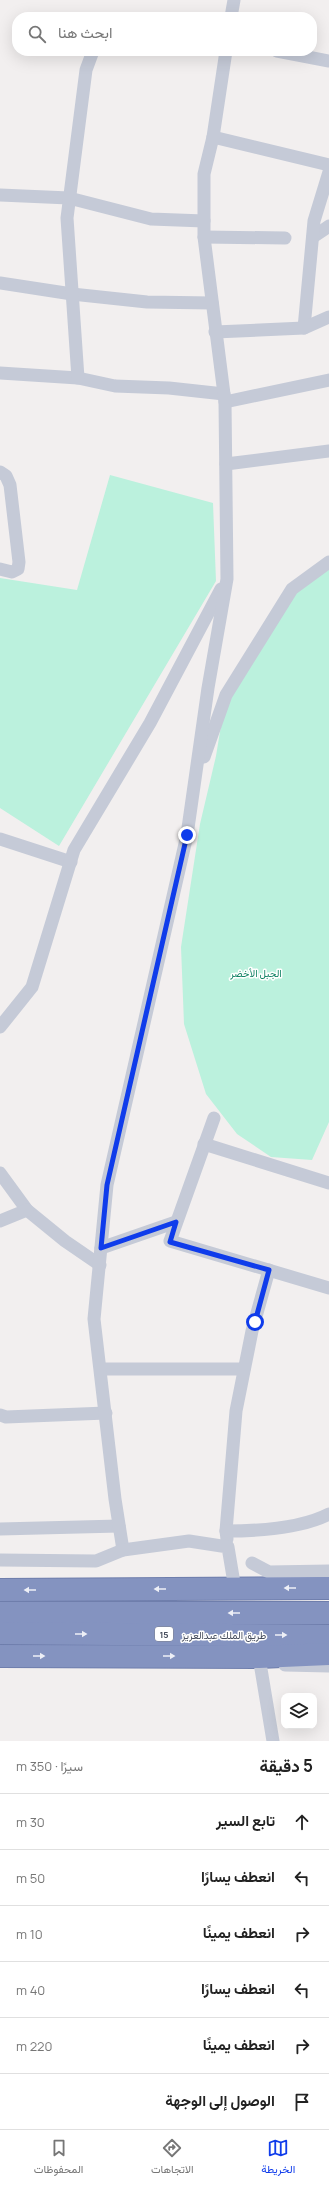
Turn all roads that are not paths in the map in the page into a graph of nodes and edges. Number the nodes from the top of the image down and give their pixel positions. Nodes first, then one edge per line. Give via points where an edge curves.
1 (234, 0) edge
2 (232, 12) edge
3 (91, 56) edge
4 (225, 56) edge
5 (303, 56) edge
6 (329, 61) edge
7 (212, 137) junction
8 (329, 165) edge
9 (329, 172) edge
10 (0, 194) edge
11 (69, 198) junction
12 (204, 221) junction
13 (329, 226) edge
14 (204, 236) junction
15 (312, 237) junction
16 (285, 238) dead end
17 (0, 284) edge
18 (72, 294) junction
19 (212, 303) junction
20 (329, 317) edge
21 (304, 328) junction
22 (216, 332) junction
23 (0, 373) edge
24 (78, 378) junction
25 (329, 380) edge
26 (224, 398) junction
27 (329, 451) edge
28 (226, 464) junction
29 (0, 472) edge
30 (329, 562) edge
31 (0, 569) edge
32 (227, 579) junction
33 (195, 781) junction
34 (0, 839) edge
35 (71, 862) junction
36 (0, 1027) edge
37 (214, 1118) dead end
38 (204, 1144) junction
39 (0, 1173) edge
40 (329, 1183) edge
41 (27, 1210) junction
42 (0, 1221) edge
43 (176, 1222) junction
44 (101, 1248) junction
45 (100, 1265) junction
46 (269, 1270) junction
47 (329, 1288) edge
48 (101, 1369) junction
49 (244, 1369) junction
50 (106, 1413) junction
51 (0, 1415) edge
52 (329, 1514) edge
53 (119, 1526) junction
54 (0, 1529) edge
55 (226, 1530) junction
56 (228, 1547) junction
57 (123, 1550) junction
58 (0, 1560) edge
59 (252, 1563) dead end
60 (329, 1571) edge
61 (329, 1588) edge
62 (235, 1589) junction
63 (0, 1590) edge
64 (0, 1613) edge
65 (329, 1613) edge
66 (0, 1633) edge
67 (329, 1636) edge
68 (329, 1654) edge
69 (0, 1656) edge
70 (259, 1657) junction
71 (329, 1666) edge
72 (273, 1741) edge

1 - 2 street
3 - 11 street via 86,70
4 - 7 street
5 - 6 street
7 - 8 street
7 - 12 street via 204,174
9 - 15 street via 314,221
10 - 11 street
11 - 12 street via 151,219
11 - 18 street via 67,218
12 - 14 street
13 - 15 street
14 - 16 street
14 - 19 street
15 - 21 street
17 - 18 street
18 - 19 street via 146,302
18 - 24 street
19 - 22 street
20 - 21 street
21 - 22 street
22 - 26 street
23 - 24 street
24 - 26 street via 115,386 169,388
25 - 26 street
26 - 28 street
27 - 28 street
28 - 32 street
29 - 31 street via 6,476 10,485 19,562 18,569 12,572
30 - 33 street via 292,589 226,695
32 - 33 street
32 - 35 street via 150,723 74,850
33 - 44 street via 187,835 163,947 107,1185
34 - 35 street
35 - 36 street via 32,987
37 - 38 street
38 - 40 street
38 - 43 street
39 - 41 street
41 - 42 street
41 - 45 street
43 - 44 street
43 - 46 street via 170,1242
44 - 45 street
45 - 48 street via 94,1319
46 - 47 street
46 - 49 street
48 - 49 street
48 - 50 street
49 - 55 street via 236,1411
50 - 51 street via 6,1417
50 - 53 street
52 - 55 street via 317,1520 250,1531
53 - 54 street
53 - 57 street
55 - 56 street
56 - 57 street via 189,1541
56 - 62 street
57 - 58 street via 96,1561
59 - 60 street via 269,1572
61 -> 62 highway
62 -> 63 highway
65 -> 64 highway, 15
66 -> 67 highway, طريق الملك عبدالعزيز / 15
68 - 70 highway
69 -> 70 highway
70 - 71 street via 289,1666
70 - 72 street

